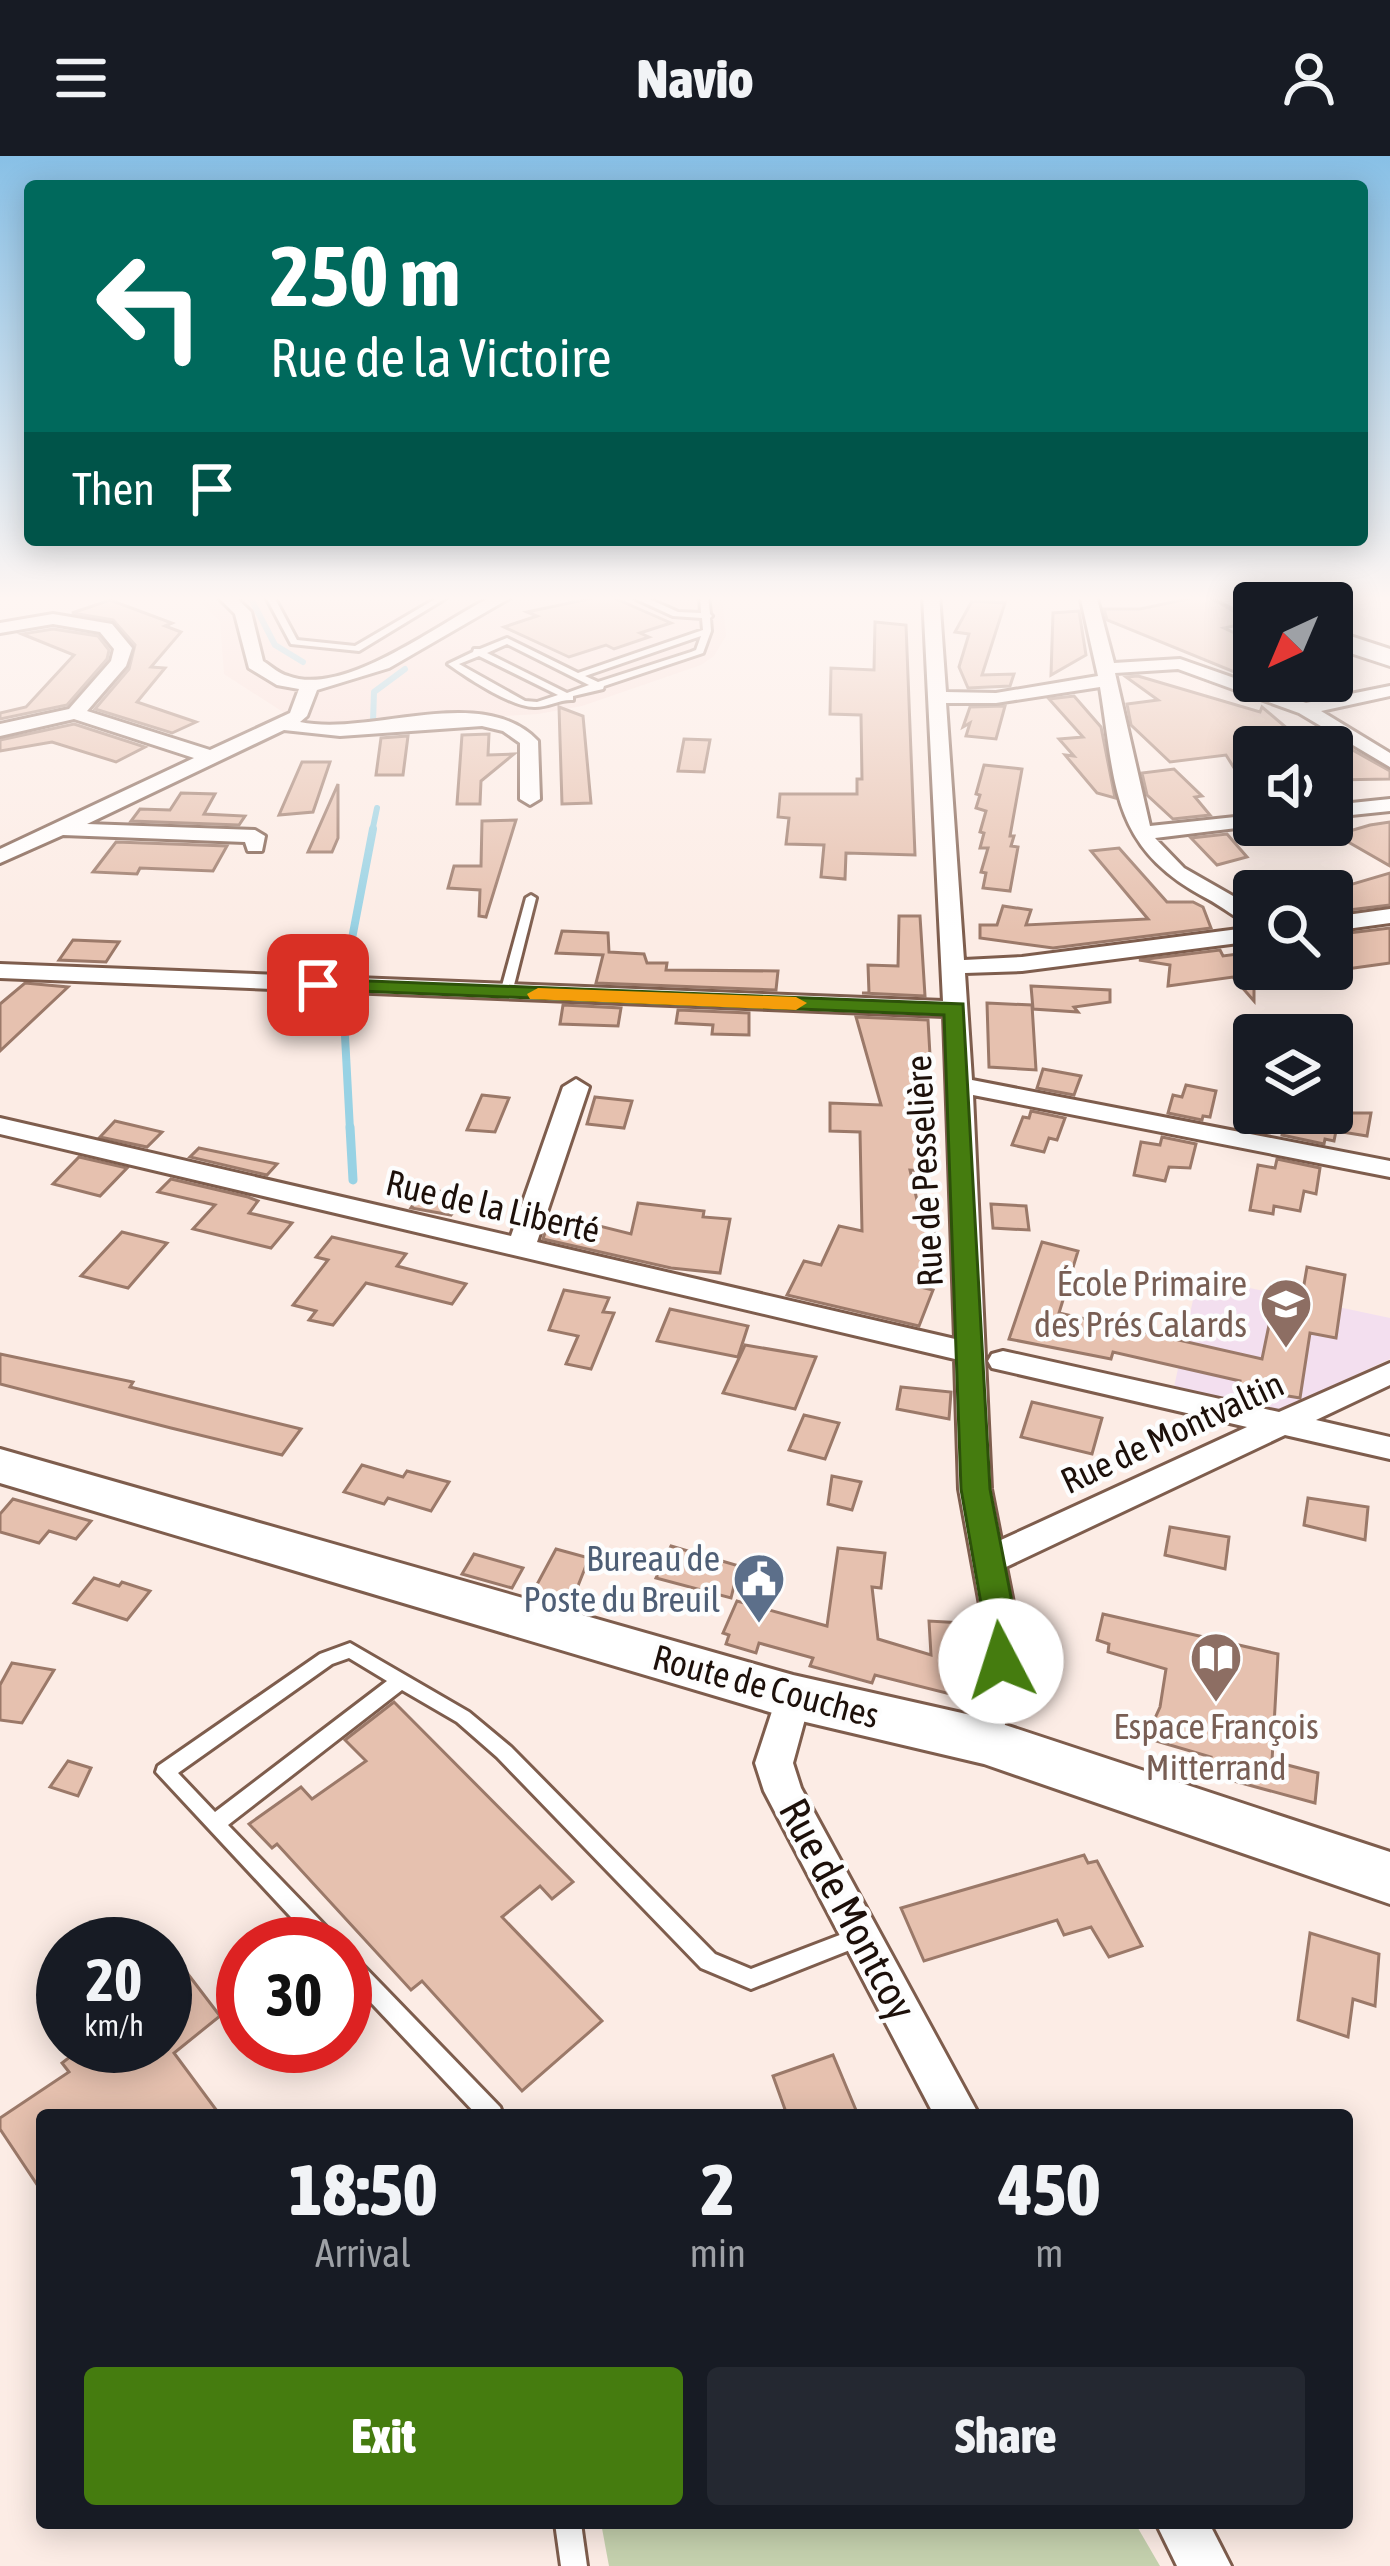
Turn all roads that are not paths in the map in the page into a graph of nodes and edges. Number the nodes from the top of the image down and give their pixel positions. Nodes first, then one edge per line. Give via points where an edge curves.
1 (79, 707) edge
2 (301, 707) edge
3 (938, 707) edge
4 (1115, 707) edge
5 (1301, 707) edge
6 (1313, 707) edge
7 (1305, 709) junction
8 (75, 712) junction
9 (282, 724) junction
10 (0, 730) edge
11 (211, 757) junction
12 (1390, 761) edge
13 (530, 799) dead end
14 (1390, 805) edge
15 (1353, 809) edge
16 (1233, 822) edge
17 (57, 829) junction
18 (1143, 833) junction
19 (255, 847) dead end
20 (0, 857) edge
21 (531, 898) dead end
22 (1233, 906) edge
23 (1390, 916) edge
24 (1353, 921) edge
25 (1233, 937) edge
26 (953, 967) junction
27 (0, 971) edge
28 (506, 993) junction
29 (955, 1009) junction
30 (960, 1085) junction
31 (576, 1087) dead end
32 (0, 1126) edge
33 (1390, 1169) edge
34 (520, 1250) junction
35 (971, 1353) junction
36 (1004, 1361) dead end
37 (1390, 1373) edge
38 (1284, 1423) junction
39 (1390, 1448) edge
40 (0, 1466) edge
41 (988, 1561) junction
42 (401, 1680) junction
43 (793, 1697) junction
44 (984, 1741) junction
45 (214, 1824) junction
46 (1390, 1879) edge
47 (303, 1917) edge
48 (861, 1936) junction
49 (372, 1989) edge
50 (486, 2109) edge
51 (954, 2109) edge
52 (569, 2529) edge
53 (1184, 2529) edge
54 (574, 2566) edge
55 (1205, 2566) edge

1 - 8 street
2 - 9 street
3 - 26 street, Rue de Pesselière
4 - 18 street
5 - 7 street
6 - 7 street
7 - 12 street
8 - 10 street
8 - 11 street
9 - 11 street
9 - 13 street via 313,731 503,724 530,741
11 - 17 street
14 - 15 street
16 - 18 street
17 - 19 street via 255,836
17 - 20 street
18 - 22 street via 1172,869
21 - 28 lane
23 - 24 street
25 - 26 street
26 - 29 street, Rue de Pesselière
27 - 28 street
28 - 29 street
29 - 30 street, Rue de Pesselière
30 - 33 street
30 - 35 street, Rue de Pesselière
31 - 34 street
32 - 34 street, Rue de la Liberté
34 - 35 street, Rue de la Liberté
35 - 41 street, Rue de Pesselière via 975,1489
36 - 38 street
37 - 38 street, Rue de Montvaltin
38 - 39 street
38 - 41 street, Rue de Montvaltin
40 - 43 main road, Route de Couches
41 - 44 street, Rue de Pesselière via 1003,1638
42 - 45 lane
42 - 45 lane via 350,1650 338,1654 165,1772
42 - 48 lane via 504,1751 709,1961 751,1979
43 - 44 main road, Route de Couches
43 - 48 street, Rue de Montcoy via 774,1763
44 - 46 main road, Route de Couches
45 - 47 lane
48 - 51 street, Rue de Montcoy
49 - 50 lane
52 - 54 lane
53 - 55 street

